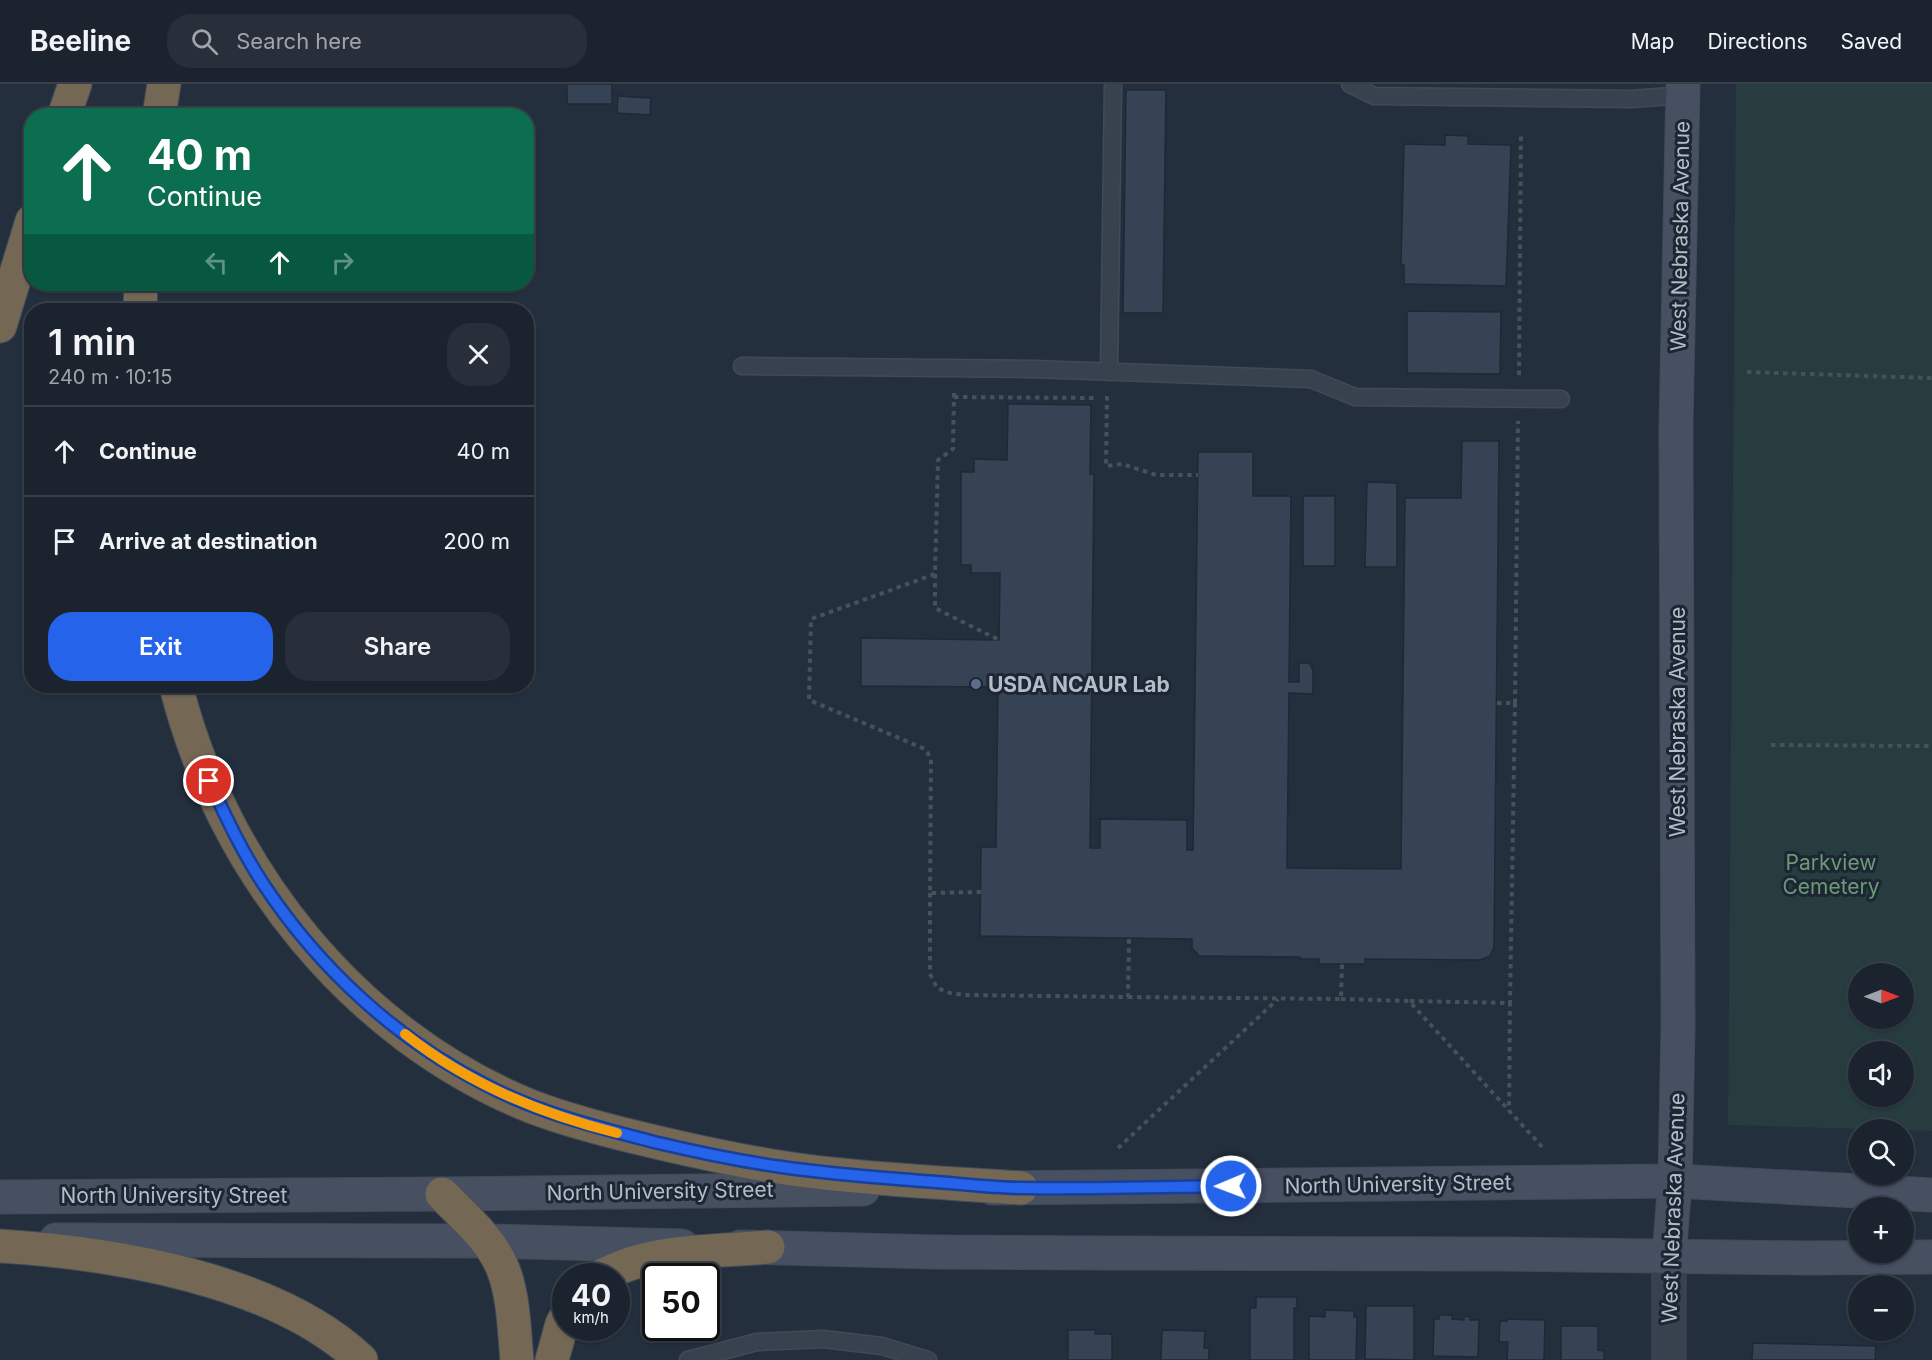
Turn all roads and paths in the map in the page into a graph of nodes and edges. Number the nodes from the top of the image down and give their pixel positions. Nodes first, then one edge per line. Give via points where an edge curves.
1 (75, 84) edge
2 (164, 84) edge
3 (1113, 84) edge
4 (1350, 84) edge
5 (1683, 90) edge
6 (67, 108) edge
7 (160, 108) edge
8 (24, 247) edge
9 (0, 326) edge
10 (742, 366) dead end
11 (955, 368) junction
12 (1109, 372) junction
13 (1748, 372) dead end
14 (1932, 378) edge
15 (954, 397) junction
16 (1561, 399) dead end
17 (1198, 475) dead end
18 (935, 574) junction
19 (999, 640) dead end
20 (178, 693) edge
21 (1497, 703) dead end
22 (1771, 745) dead end
23 (1932, 746) edge
24 (981, 892) dead end
25 (930, 893) junction
26 (1129, 938) dead end
27 (1342, 964) dead end
28 (1128, 997) junction
29 (1279, 999) junction
30 (1341, 999) junction
31 (1409, 1001) junction
32 (1510, 1003) junction
33 (1509, 1111) junction
34 (1118, 1148) dead end
35 (1546, 1152) dead end
36 (1675, 1181) junction
37 (1021, 1188) junction
38 (442, 1194) junction
39 (1932, 1195) edge
40 (0, 1197) edge
41 (0, 1239) edge
42 (487, 1241) junction
43 (0, 1246) edge
44 (768, 1247) junction
45 (1669, 1257) junction
46 (1932, 1257) edge
47 (630, 1264) edge
48 (557, 1341) edge
49 (361, 1360) edge
50 (517, 1360) edge
51 (552, 1360) edge
52 (688, 1360) edge
53 (928, 1360) edge
54 (1669, 1360) edge

1 - 6 highway
2 - 7 highway
3 - 12 lane
4 - 5 lane via 1374,96 1632,99
5 - 36 main road, West Nebraska Avenue via 1676,427
8 - 9 highway
10 - 11 lane
11 - 12 lane
11 - 15 path
12 - 16 lane via 1311,379 1355,397
13 - 14 path
15 - 17 path via 1107,398 1106,466 1122,464 1156,475
15 - 18 path via 952,449 938,460
18 - 19 path via 935,608
18 - 25 path via 811,619 809,700 925,749 931,758
20 - 37 highway via 194,745 233,832 285,914 325,962 372,1007 417,1043 474,1079 530,1106 574,1120 732,1159 809,1171
21 - 32 path via 1515,703
22 - 23 path
24 - 25 path
25 - 28 path via 930,974 937,988 965,995
26 - 28 path
27 - 30 path
28 - 29 path
29 - 30 path
29 - 34 path
30 - 31 path
31 - 32 path
31 - 33 path
32 - 33 path
33 - 35 path
36 - 37 main road, North University Street
36 - 39 main road, North University Street
36 - 45 main road, West Nebraska Avenue
37 - 38 main road, North University Street
38 - 40 main road, North University Street
38 - 42 highway
41 - 42 main road
42 - 44 main road
42 - 50 highway via 499,1258 507,1281
43 - 49 highway via 110,1257 210,1281 303,1319
44 - 45 main road
44 - 47 highway via 660,1257
45 - 46 main road
45 - 54 street, West Nebraska Avenue
48 - 51 highway
52 - 53 lane via 757,1342 824,1339 882,1346

